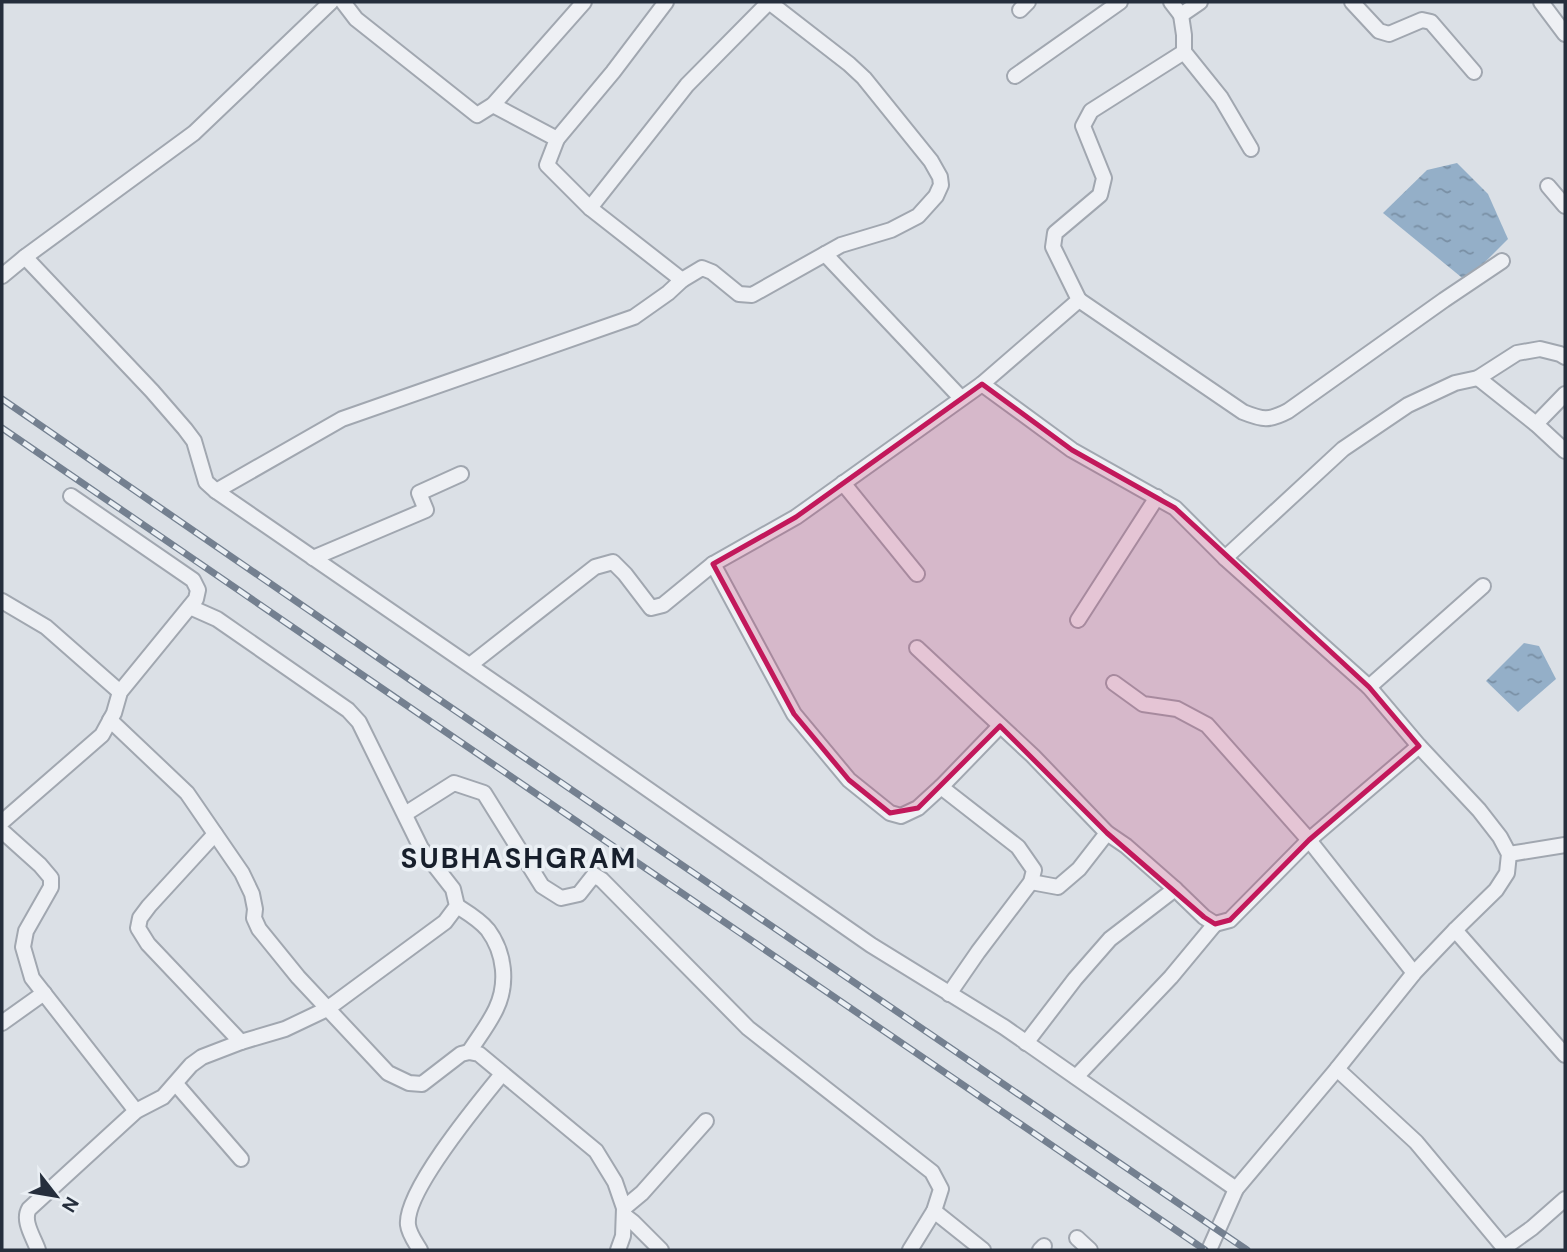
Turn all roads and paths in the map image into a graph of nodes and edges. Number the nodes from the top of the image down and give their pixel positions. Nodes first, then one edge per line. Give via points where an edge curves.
1 (331, 2) edge
2 (342, 2) edge
3 (584, 2) edge
4 (666, 2) edge
5 (1119, 2) edge
6 (1171, 2) edge
7 (1200, 2) edge
8 (1352, 2) edge
9 (1541, 2) edge
10 (1181, 15) junction
11 (1565, 34) edge
12 (1184, 52) junction
13 (1474, 72) dead end
14 (1015, 76) dead end
15 (493, 104) junction
16 (557, 139) junction
17 (1251, 149) dead end
18 (1548, 186) dead end
19 (1565, 206) edge
20 (590, 208) junction
21 (825, 254) junction
22 (25, 257) junction
23 (1502, 261) dead end
24 (2, 276) edge
25 (682, 280) junction
26 (1079, 300) junction
27 (1565, 357) edge
28 (1478, 378) junction
29 (982, 384) junction
30 (1565, 394) edge
31 (961, 398) junction
32 (1536, 424) junction
33 (1565, 451) edge
34 (461, 474) dead end
35 (843, 483) junction
36 (216, 491) junction
37 (71, 496) dead end
38 (1157, 497) junction
39 (313, 558) junction
40 (1225, 558) junction
41 (713, 564) junction
42 (917, 574) dead end
43 (1483, 586) dead end
44 (2, 601) edge
45 (190, 607) junction
46 (1078, 620) dead end
47 (917, 648) dead end
48 (470, 665) junction
49 (1114, 683) dead end
50 (1369, 687) junction
51 (120, 692) junction
52 (110, 720) junction
53 (1000, 726) junction
54 (1419, 746) junction
55 (941, 788) junction
56 (405, 814) junction
57 (2, 822) edge
58 (2, 831) edge
59 (1107, 833) junction
60 (215, 834) junction
61 (1310, 839) junction
62 (1565, 845) edge
63 (1509, 854) junction
64 (1031, 882) junction
65 (1175, 889) junction
66 (457, 906) junction
67 (1215, 924) junction
68 (1455, 930) junction
69 (1414, 973) junction
70 (44, 993) junction
71 (949, 995) junction
72 (327, 1009) junction
73 (2, 1023) edge
74 (240, 1042) junction
75 (1026, 1043) junction
76 (469, 1052) junction
77 (1565, 1055) edge
78 (1337, 1069) junction
79 (502, 1074) junction
80 (1076, 1077) junction
81 (176, 1084) junction
82 (136, 1111) junction
83 (706, 1121) dead end
84 (241, 1158) dead end
85 (1236, 1189) junction
86 (1565, 1199) edge
87 (624, 1212) junction
88 (934, 1212) junction
89 (1077, 1238) dead end
90 (1505, 1249) edge
91 (38, 1250) edge
92 (420, 1250) edge
93 (618, 1250) edge
94 (661, 1250) edge
95 (910, 1250) edge
96 (983, 1250) edge
97 (1090, 1250) edge
98 (1209, 1250) edge

1 - 22 street via 194,133
2 - 15 street via 356,19 477,115
3 - 15 street
4 - 16 street
5 - 14 street
6 - 10 street
7 - 10 street
8 - 13 street via 1379,31 1389,34 1422,20 1431,22
9 - 11 street
10 - 12 street
12 - 17 street via 1221,98
12 - 26 street via 1091,111 1083,126 1104,178 1100,195 1055,233 1053,247
15 - 16 street
16 - 20 street via 547,165
18 - 19 street
20 - 21 street via 687,85 769,2 864,78 940,177 936,196 918,215
20 - 25 street
21 - 25 street via 752,295 739,294 702,268
21 - 31 street
22 - 24 street
22 - 36 street via 185,429 194,441 206,482
23 - 26 street via 1273,419 1243,412
25 - 36 street via 634,317 342,419
26 - 29 street
27 - 28 street via 1540,349 1517,353
28 - 32 street
28 - 40 street via 1455,383 1408,405 1343,449
29 - 31 street
29 - 38 street via 1072,450
30 - 32 street
31 - 35 street
32 - 33 street
34 - 39 street via 419,493 426,510
35 - 41 street via 796,517
35 - 42 street
36 - 39 street
37 - 45 street via 193,580 198,590
38 - 40 street via 1175,508
38 - 46 street
39 - 48 street
40 - 50 street
41 - 48 street via 663,605 651,608 613,562 595,567
41 - 55 street via 794,714 849,780 890,813 901,816
43 - 50 street
44 - 51 street via 46,627
45 - 51 street
45 - 56 street via 217,619 348,710 359,722
47 - 53 street
48 - 71 street
49 - 61 street via 1143,704 1177,709 1207,725
50 - 54 street
51 - 52 street
52 - 57 street via 102,735
52 - 60 street via 187,793
53 - 55 street
53 - 59 street
54 - 61 street
54 - 63 street via 1479,810
55 - 64 street via 1018,847 1034,870
56 - 66 street via 422,848 453,889
56 - 88 street via 454,783 484,793 542,886 561,898 579,894 594,875 602,880 748,1028 932,1172 941,1189
58 - 70 street via 51,878 23,947 32,978
59 - 64 street via 1058,887
59 - 65 street
60 - 72 street via 252,894 259,929
60 - 74 street via 149,906 138,928
61 - 67 street via 1230,920
61 - 69 street
62 - 63 street
63 - 68 street via 1507,873 1496,890
64 - 71 street
65 - 67 street
65 - 75 street via 1110,939
66 - 72 street via 445,922
66 - 76 street via 488,930 501,957 504,978 495,1012
67 - 80 street
68 - 69 street
68 - 77 street
69 - 78 street
70 - 73 street
70 - 82 street
71 - 75 street
72 - 74 street via 285,1029
72 - 76 street via 388,1073 409,1083 422,1084
74 - 81 street via 202,1057
75 - 80 street
76 - 79 street via 479,1054
78 - 85 street
78 - 90 street via 1416,1142
79 - 87 street via 596,1151 615,1182
79 - 92 street via 447,1144 418,1192 408,1226
80 - 85 street
81 - 82 street via 163,1097
81 - 84 street
82 - 91 street via 26,1214
83 - 87 street
85 - 98 street
86 - 90 street
87 - 93 street
87 - 94 street
88 - 95 street
88 - 96 street
89 - 97 street

